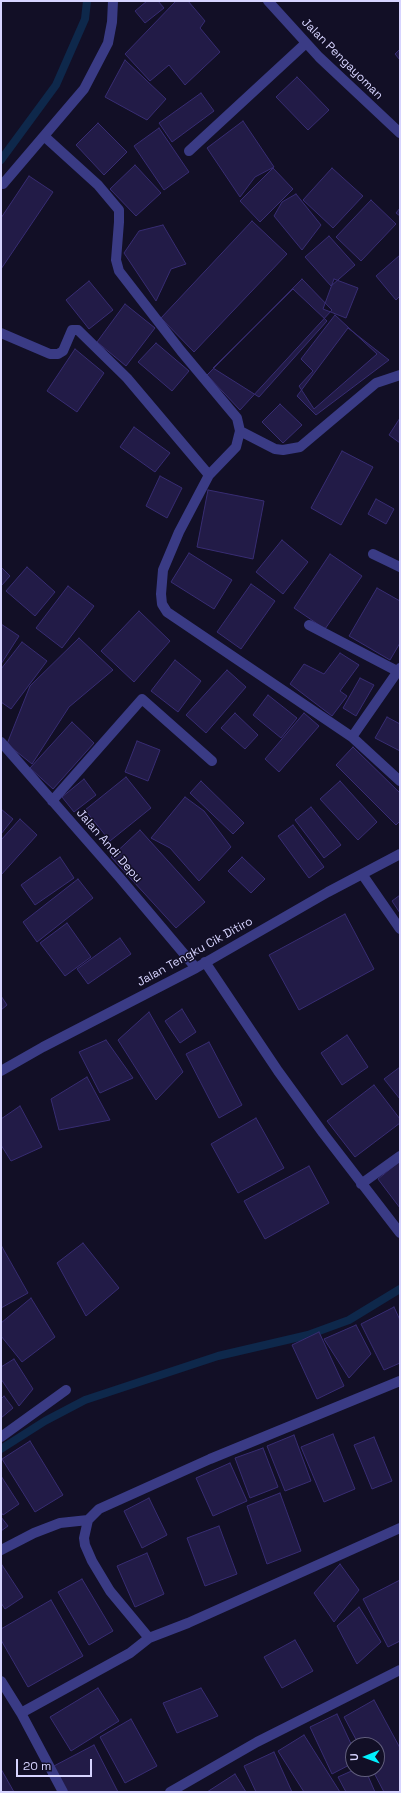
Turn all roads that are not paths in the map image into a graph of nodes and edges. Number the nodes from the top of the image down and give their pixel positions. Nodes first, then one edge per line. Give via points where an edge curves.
1 (112, 1) edge
2 (268, 1) edge
3 (306, 43) junction
4 (400, 133) edge
5 (44, 136) junction
6 (189, 151) dead end
7 (3, 184) dead end
8 (1, 333) edge
9 (400, 375) edge
10 (240, 431) junction
11 (209, 475) junction
12 (373, 554) dead end
13 (400, 568) edge
14 (309, 626) dead end
15 (399, 670) edge
16 (352, 737) junction
17 (1, 742) edge
18 (212, 760) dead end
19 (400, 781) edge
20 (52, 801) junction
21 (400, 854) edge
22 (362, 874) junction
23 (400, 929) edge
24 (205, 962) junction
25 (196, 968) junction
26 (1, 1071) edge
27 (400, 1156) edge
28 (361, 1184) junction
29 (400, 1233) edge
30 (400, 1381) edge
31 (66, 1390) dead end
32 (1, 1437) edge
33 (88, 1520) junction
34 (400, 1528) edge
35 (1, 1550) edge
36 (149, 1638) junction
37 (400, 1670) edge
38 (1, 1681) edge
39 (21, 1713) junction
40 (63, 1792) edge
41 (170, 1792) edge

1 - 5 street via 108,43 96,67 84,89
2 - 3 street, Jalan Pengayoman
3 - 4 street, Jalan Pengayoman
3 - 6 street
5 - 7 street
5 - 10 street via 98,185 119,210 116,260 119,271 237,418
8 - 11 street via 50,354 58,354 63,351 72,330 78,330 127,378
9 - 10 street via 376,383 300,447 275,449
10 - 11 street via 236,447
11 - 16 street via 179,532 163,570 162,604 167,612
12 - 13 street
14 - 15 street
15 - 16 street
16 - 19 street
17 - 20 street, Jalan Andi Depu
18 - 20 street via 142,699
20 - 25 street, Jalan Andi Depu
21 - 22 street, Jalan Tengku Cik Ditiro
22 - 23 street
22 - 24 street, Jalan Tengku Cik Ditiro
24 - 25 street, Jalan Tengku Cik Ditiro
24 - 28 street via 278,1071
25 - 26 street, Jalan Tengku Cik Ditiro
27 - 28 street
28 - 29 street
30 - 33 street via 210,1459 99,1509
31 - 32 street
33 - 35 street via 60,1522
33 - 36 street via 84,1538 92,1561 110,1591
34 - 36 street
36 - 39 street via 130,1653
37 - 41 street via 257,1742
38 - 39 street
39 - 40 street

